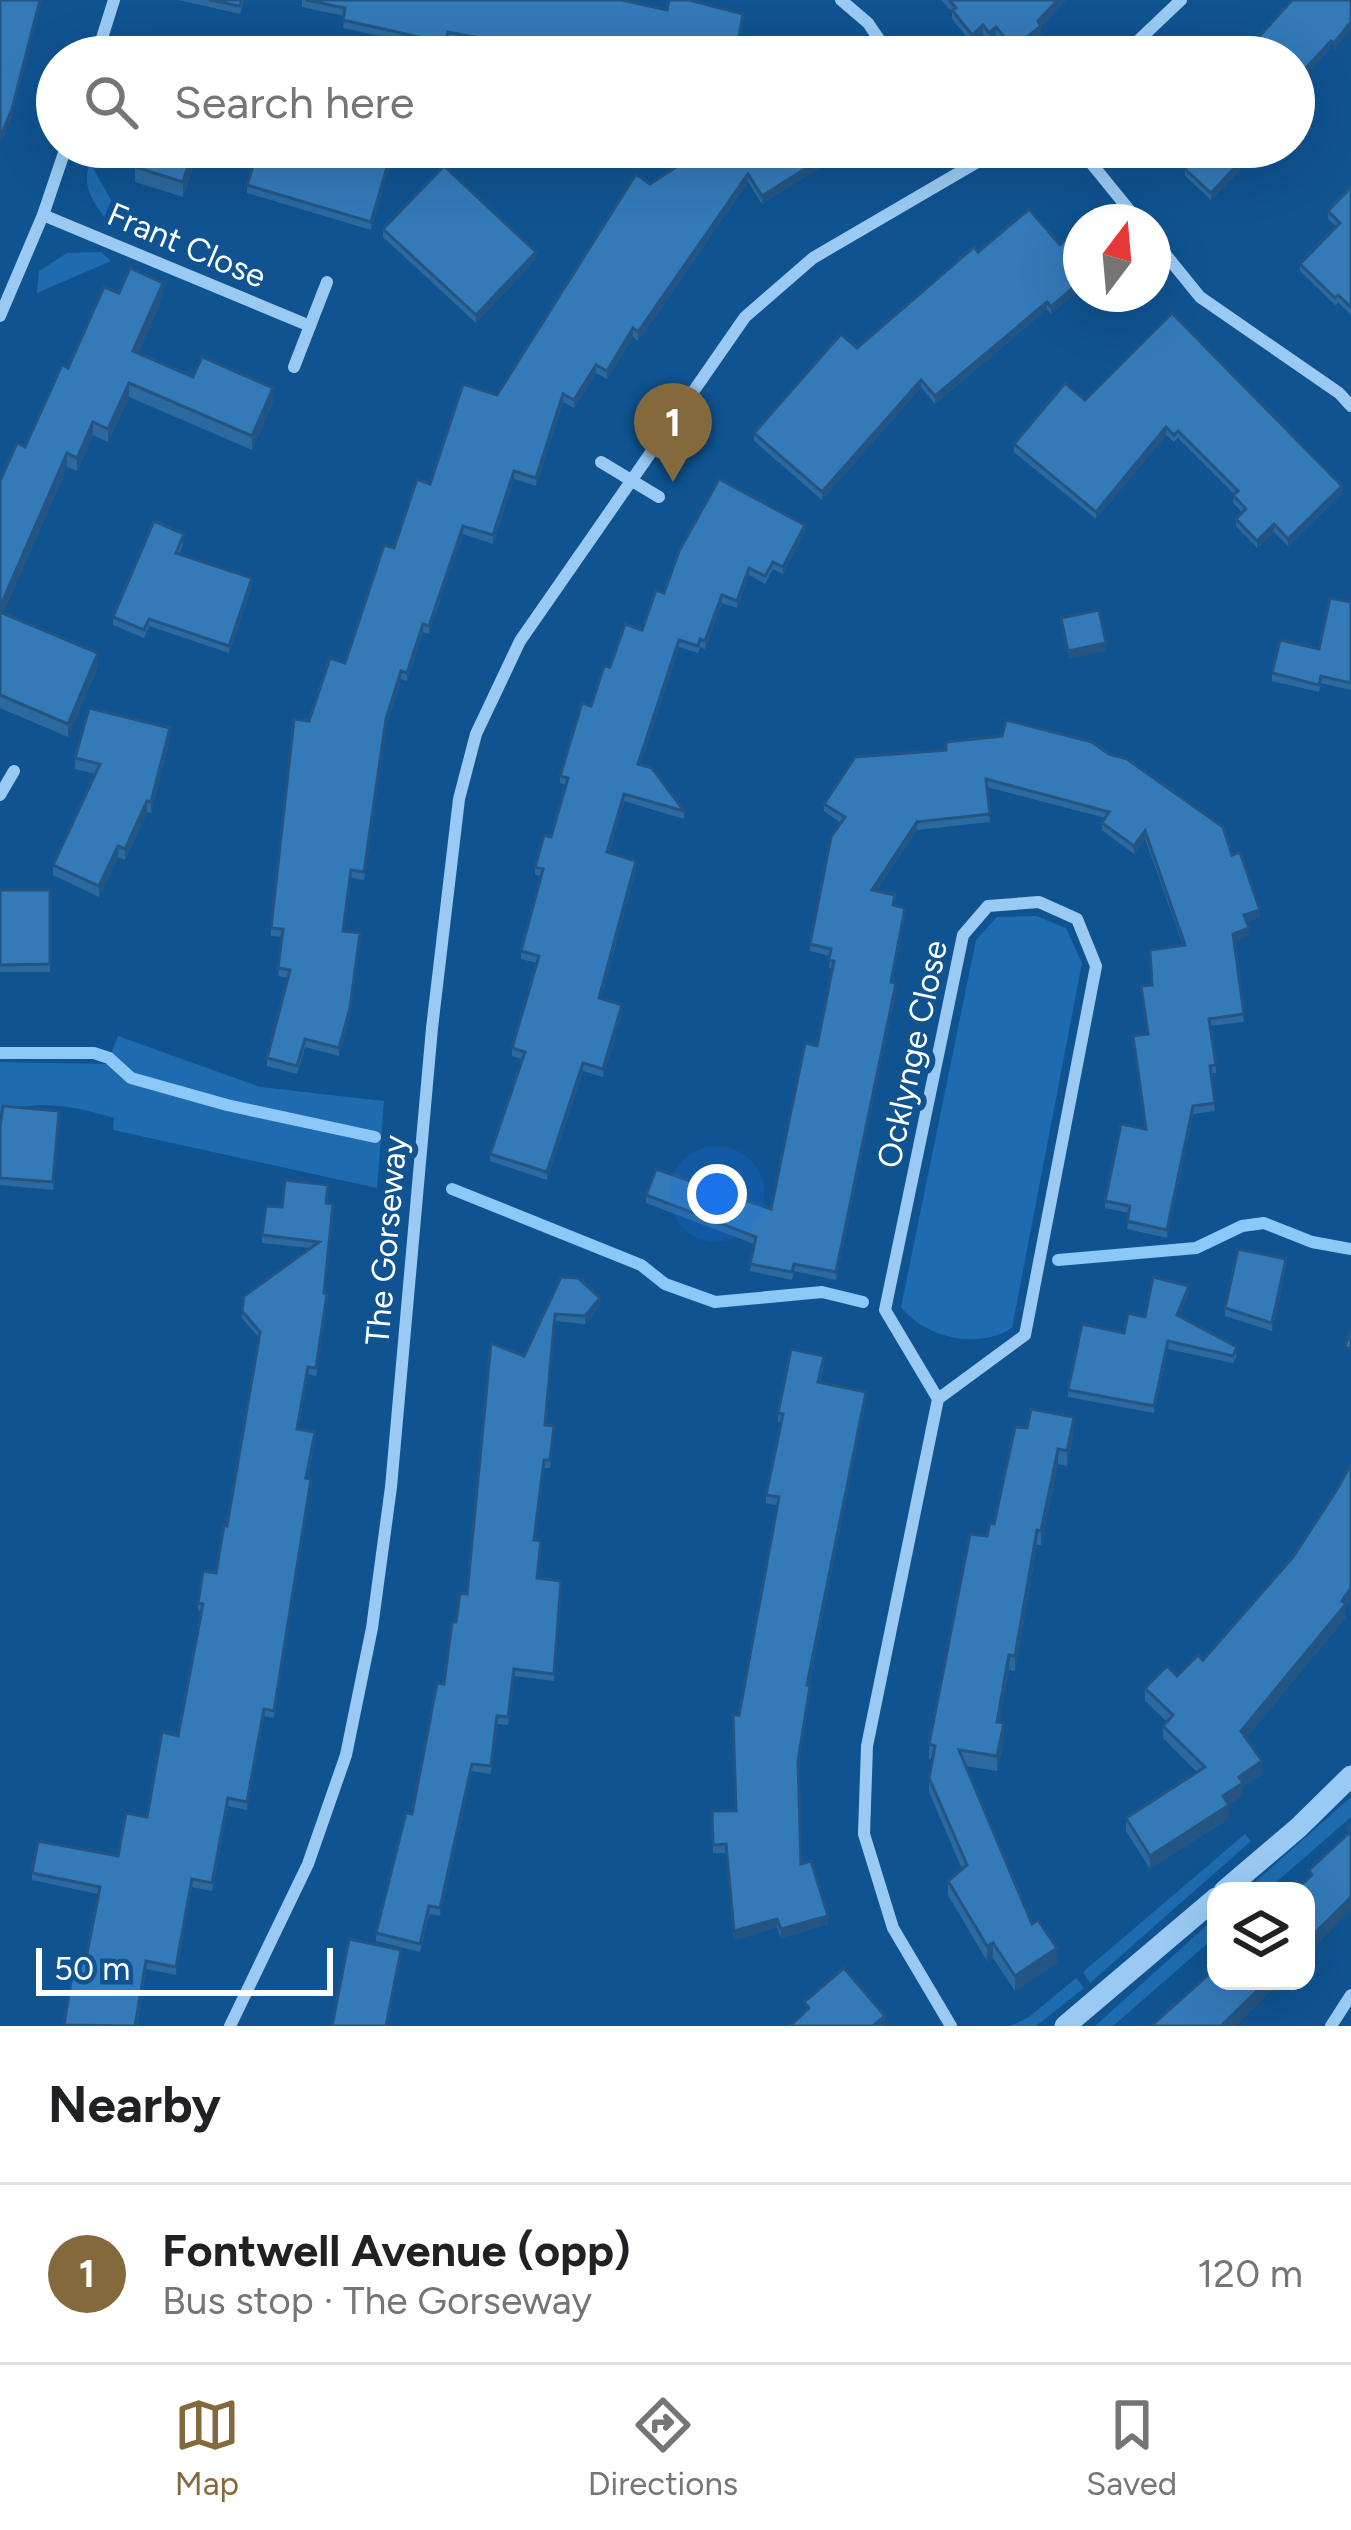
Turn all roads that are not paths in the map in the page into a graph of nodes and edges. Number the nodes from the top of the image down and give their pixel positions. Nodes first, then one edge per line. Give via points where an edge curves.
1 (114, 0) edge
2 (841, 0) edge
3 (1181, 0) edge
4 (103, 36) edge
5 (877, 36) edge
6 (1143, 36) edge
7 (59, 168) edge
8 (1095, 168) edge
9 (964, 169) edge
10 (1124, 204) edge
11 (43, 215) junction
12 (1171, 261) edge
13 (328, 283) dead end
14 (0, 316) edge
15 (310, 326) junction
16 (294, 367) dead end
17 (1351, 406) edge
18 (601, 461) dead end
19 (631, 480) junction
20 (659, 497) dead end
21 (14, 771) dead end
22 (0, 795) edge
23 (938, 1399) junction
24 (1351, 1776) edge
25 (1235, 1882) edge
26 (1207, 1906) edge
27 (1351, 1995) edge
28 (230, 2026) edge
29 (950, 2026) edge
30 (1065, 2026) edge
31 (1331, 2026) edge

1 - 4 street
2 - 5 street
3 - 6 street
7 - 11 street
8 - 10 street
9 - 19 street, The Gorseway via 813,258 745,317
11 - 14 street
11 - 15 street, Frant Close
12 - 17 street via 1200,297
13 - 15 street
15 - 16 street
18 - 19 street
19 - 20 street
19 - 28 street, The Gorseway via 520,641 464,777 372,1628 346,1755 308,1864
21 - 22 street
23 - 23 street, Ocklynge Close via 1024,1335 1096,966 1077,919 1039,902 988,906 963,934 885,1310
23 - 29 street via 868,1746 864,1834 893,1928
24 - 25 street
26 - 30 street
27 - 31 street

